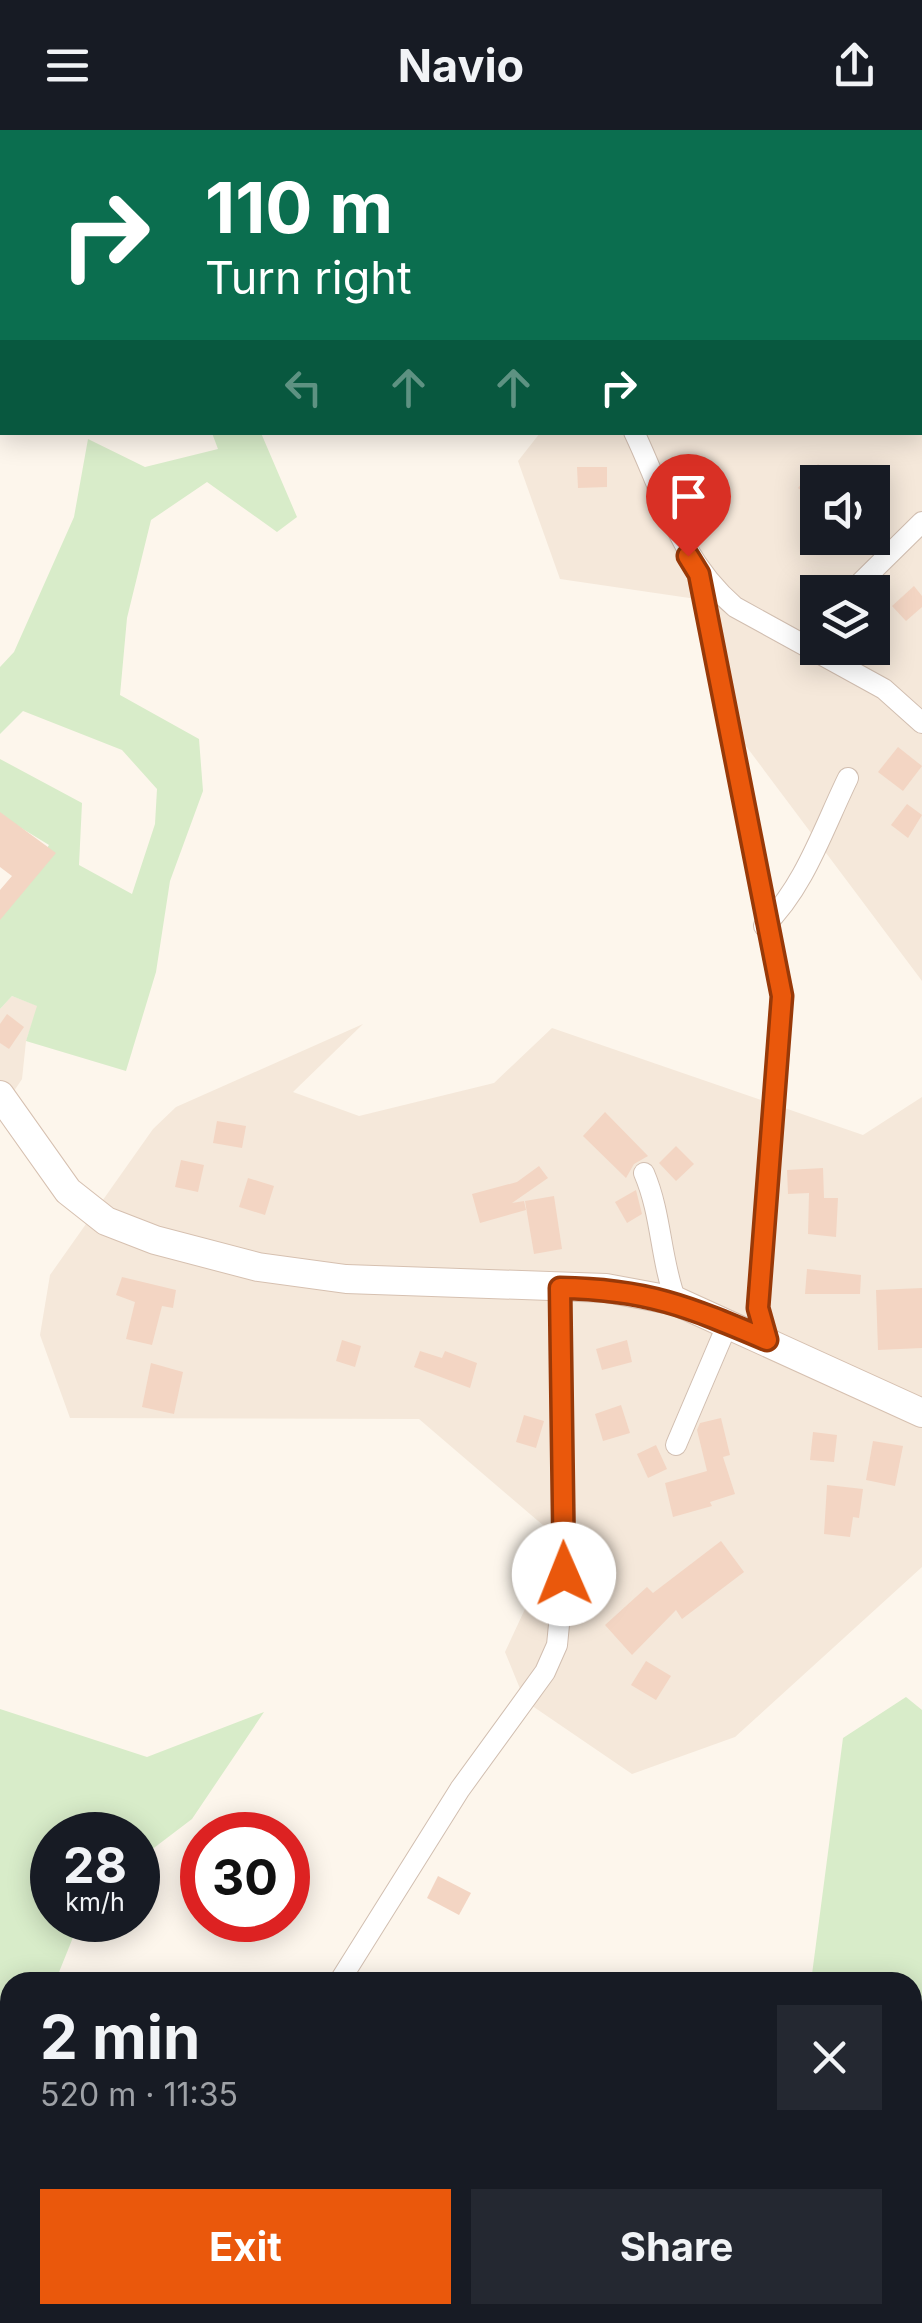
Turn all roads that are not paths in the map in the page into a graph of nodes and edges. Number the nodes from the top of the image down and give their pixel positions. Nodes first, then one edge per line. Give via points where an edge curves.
1 (635, 435) edge
2 (922, 522) edge
3 (699, 574) junction
4 (868, 575) edge
5 (800, 645) edge
6 (838, 665) edge
7 (922, 722) edge
8 (848, 778) dead end
9 (764, 926) junction
10 (0, 1096) edge
11 (644, 1172) dead end
12 (560, 1288) junction
13 (676, 1301) junction
14 (728, 1323) junction
15 (767, 1340) junction
16 (922, 1414) edge
17 (676, 1445) dead end
18 (346, 1972) edge

1 - 3 street
2 - 4 street
3 - 5 street via 734,607
3 - 9 street
6 - 7 street via 884,689
8 - 9 street via 804,868
9 - 15 street via 782,996 758,1308
10 - 12 street via 68,1191 106,1221 155,1240 258,1267 346,1280
11 - 13 street
12 - 13 street via 606,1288
12 - 18 street via 564,1574 557,1645
13 - 14 street
14 - 15 street
14 - 17 street
15 - 16 street

